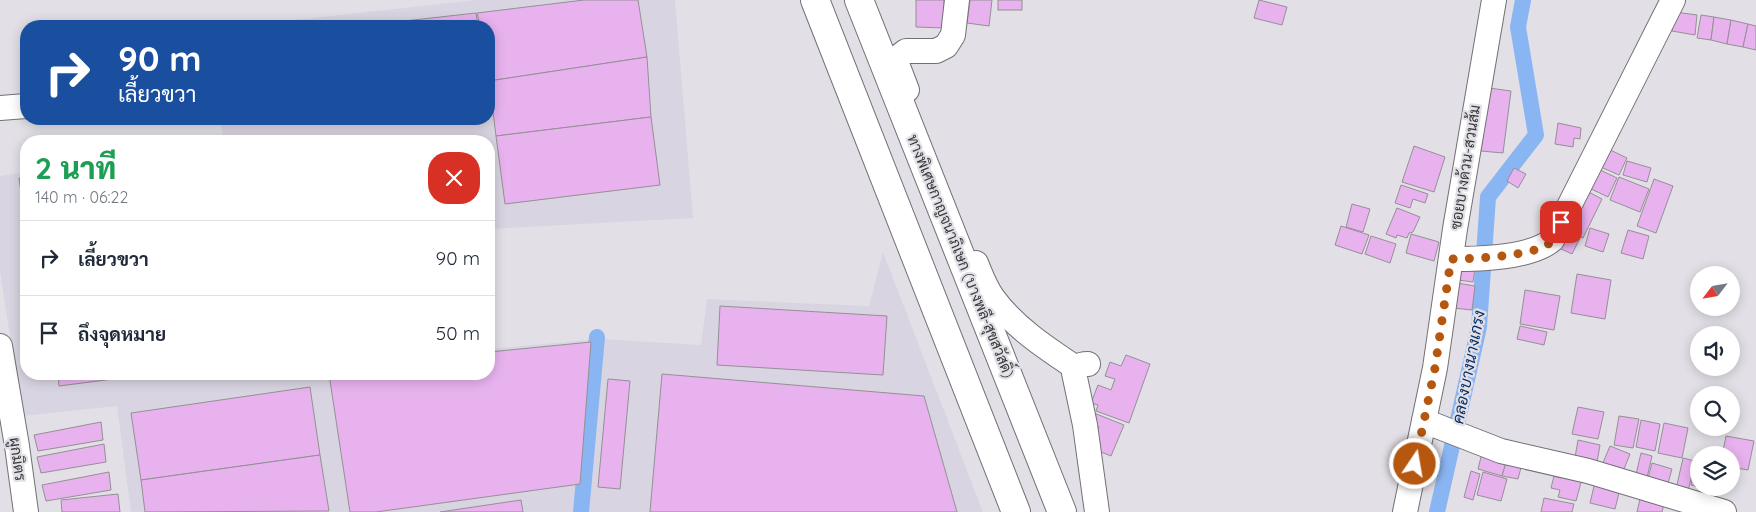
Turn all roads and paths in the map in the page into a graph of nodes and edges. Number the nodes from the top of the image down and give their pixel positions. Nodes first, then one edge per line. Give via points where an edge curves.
1 (815, 0) edge
2 (859, 0) edge
3 (957, 0) edge
4 (1494, 0) edge
5 (1672, 0) edge
6 (20, 106) edge
7 (0, 108) edge
8 (1455, 259) junction
9 (0, 346) edge
10 (1433, 425) junction
11 (9, 445) edge
12 (26, 512) edge
13 (1016, 512) edge
14 (1062, 512) edge
15 (1097, 512) edge
16 (1405, 512) edge
17 (1724, 512) edge

1 - 13 highway
2 - 14 highway, ทางพิเศษกาญจนาภิเษก (บางพลี-สุขสวัสดิ์)
3 - 15 street via 952,35 946,46 936,51 906,52 898,57 897,64 984,283 1007,315 1023,330 1082,366 1075,380
4 - 8 street, ซอยบางด้วน-สวนส้ม
5 - 8 street via 1552,240 1546,245 1515,254
6 - 7 street
8 - 10 street, ซอยบางด้วน-สวนส้ม via 1435,368
9 - 11 street, ผูกมิตร
10 - 16 street, ซอยบางด้วน-สวนส้ม
10 - 17 street via 1501,451 1588,471
11 - 12 street, ผูกมิตร

